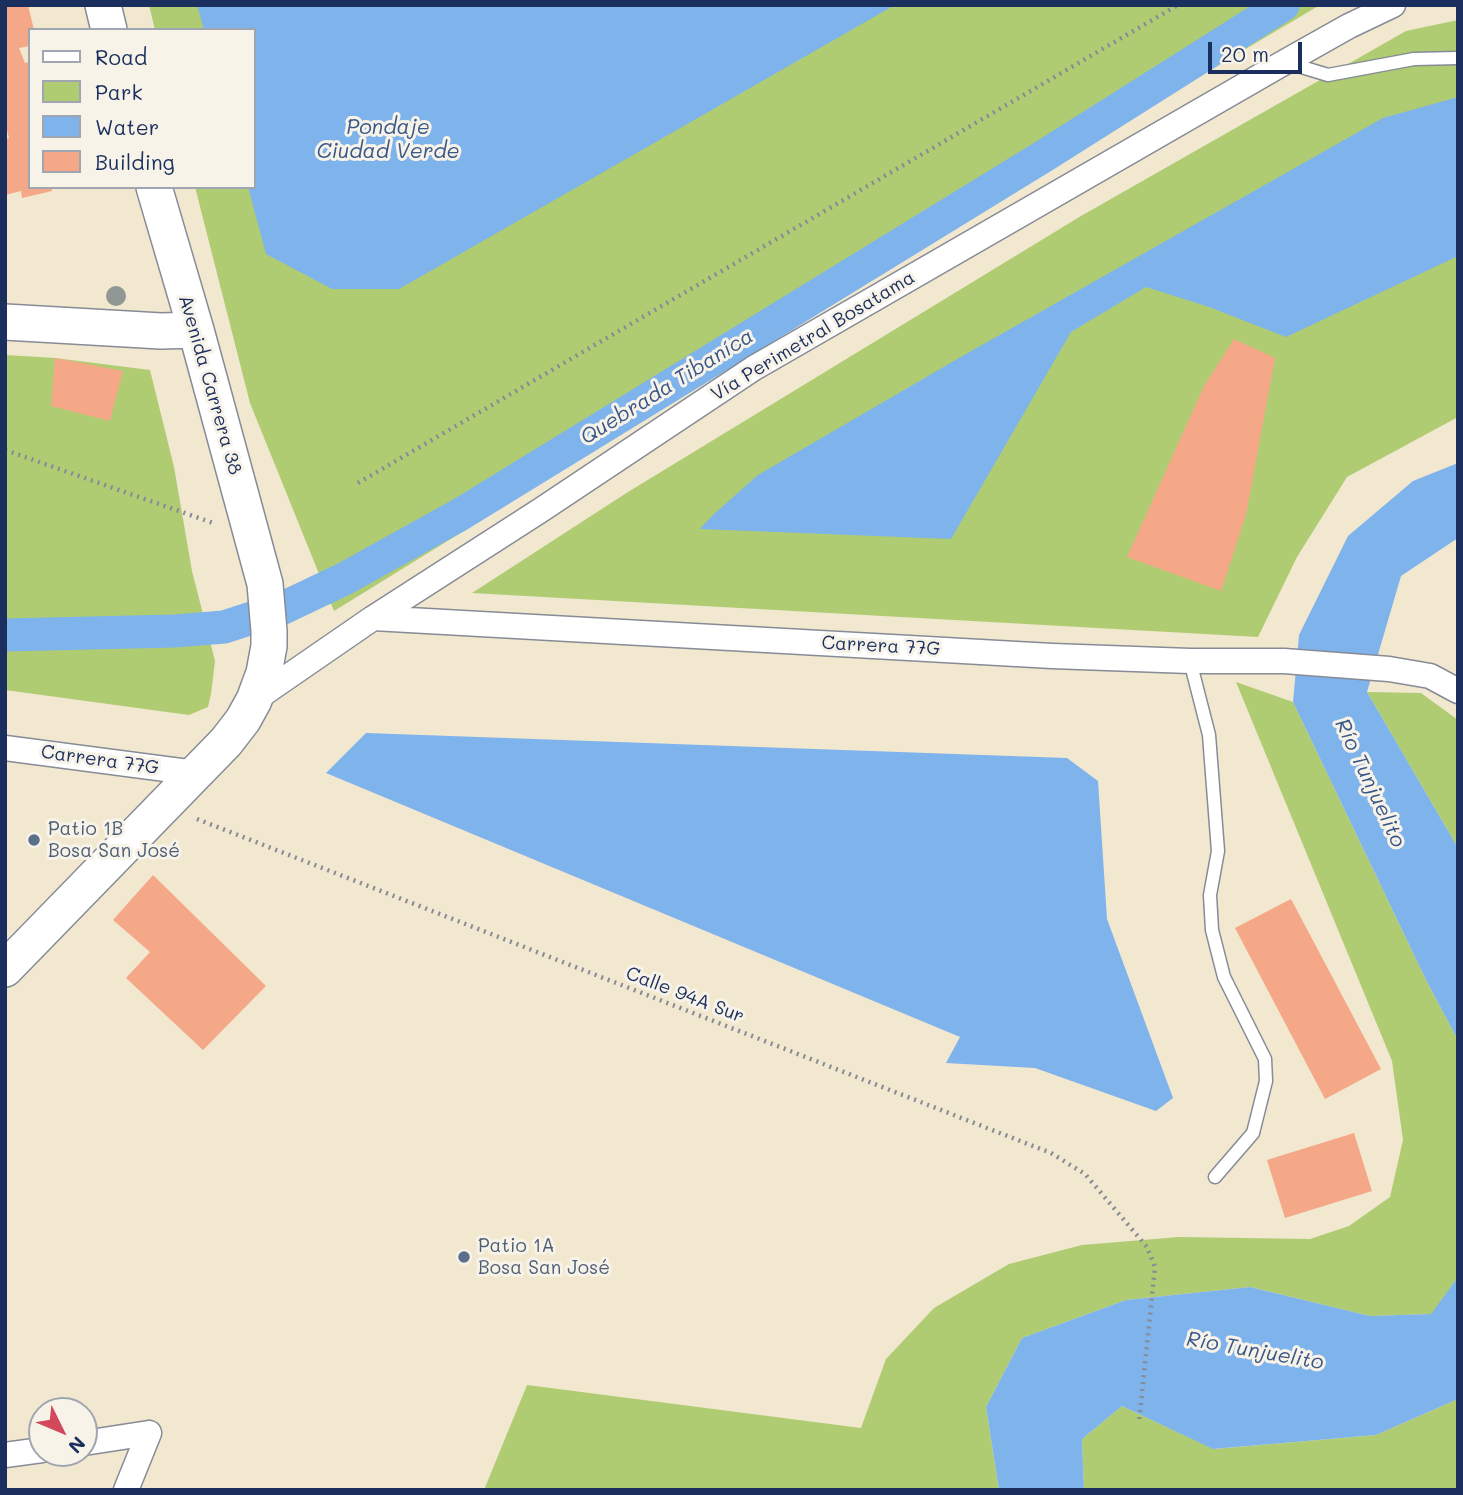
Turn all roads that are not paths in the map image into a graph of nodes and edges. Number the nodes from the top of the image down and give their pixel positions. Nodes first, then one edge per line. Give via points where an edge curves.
1 (103, 5) edge
2 (1393, 5) edge
3 (109, 28) edge
4 (1458, 58) edge
5 (1285, 62) junction
6 (155, 189) edge
7 (5, 321) edge
8 (196, 330) junction
9 (373, 618) junction
10 (1190, 661) junction
11 (1458, 691) edge
12 (254, 700) junction
13 (5, 747) edge
14 (196, 773) junction
15 (5, 969) edge
16 (1216, 1177) dead end
17 (98, 1441) edge
18 (28, 1452) edge
19 (5, 1455) edge
20 (126, 1490) edge

1 - 3 main road
2 - 5 street, Vía Perimetral Bosatama
4 - 5 lane via 1414,59 1328,75
5 - 9 street, Vía Perimetral Bosatama via 754,368
6 - 8 main road, Avenida Carrera 38
7 - 8 main road
8 - 12 main road, Avenida Carrera 38 via 265,583 269,646
9 - 10 street, Carrera 77G
9 - 12 street, Vía Perimetral Bosatama
10 - 11 street, Carrera 77G via 1284,661 1389,669 1430,676
10 - 16 lane via 1209,734 1218,852 1210,895 1212,930 1224,977 1265,1059 1266,1081 1253,1133
12 - 14 main road, Avenida Carrera 38 via 226,742
13 - 14 street, Carrera 77G
14 - 15 main road, Avenida Carrera 38
17 - 20 street via 149,1433
18 - 19 street

